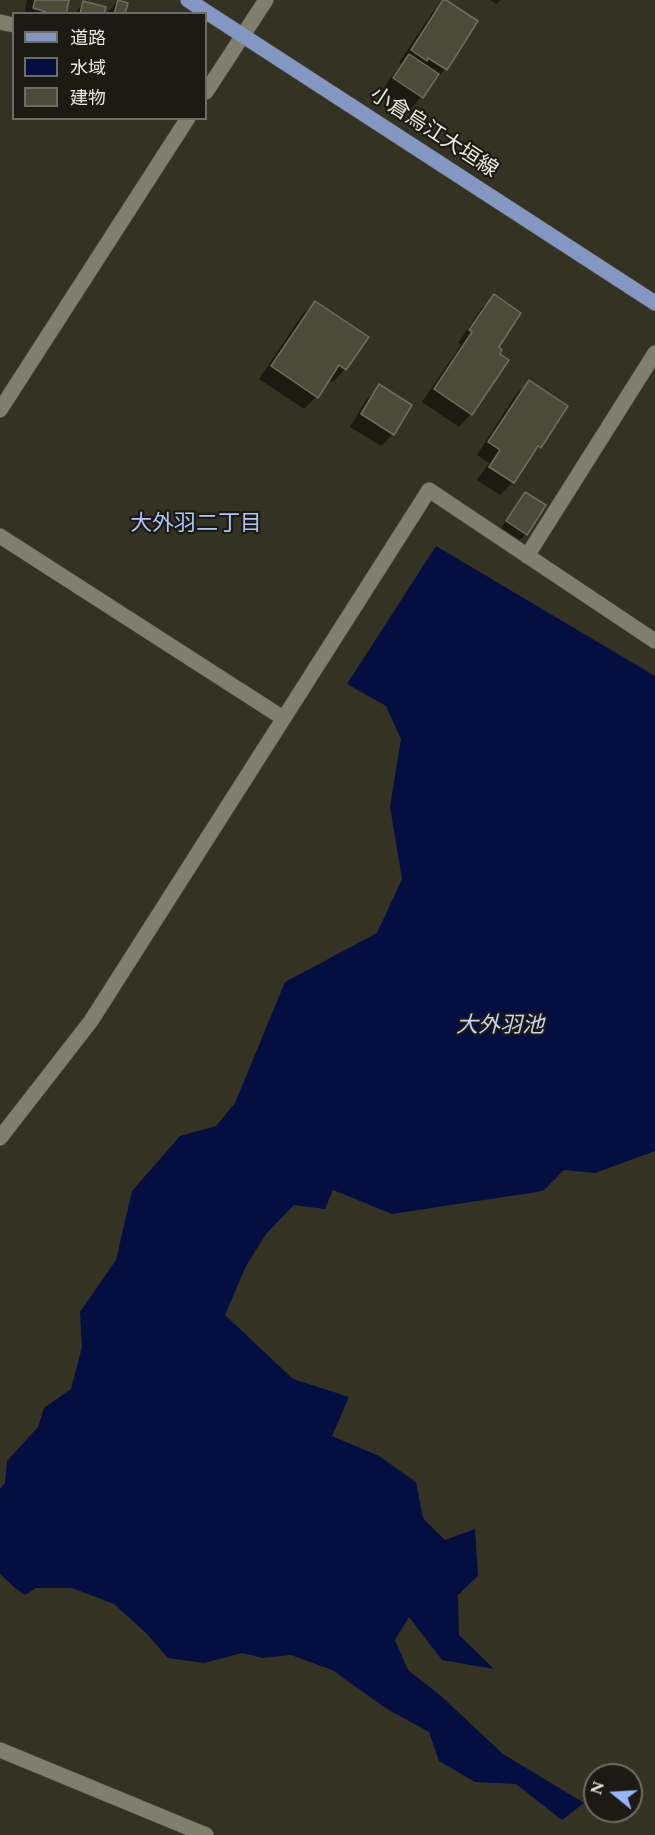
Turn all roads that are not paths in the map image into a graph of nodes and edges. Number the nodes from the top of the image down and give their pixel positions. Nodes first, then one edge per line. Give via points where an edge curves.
1 (189, 0) edge
2 (266, 0) edge
3 (201, 12) edge
4 (209, 20) edge
5 (242, 35) junction
6 (207, 90) edge
7 (187, 120) edge
8 (655, 303) edge
9 (655, 353) edge
10 (0, 410) edge
11 (0, 536) edge
12 (527, 556) junction
13 (655, 641) edge
14 (284, 718) junction
15 (0, 1138) edge
16 (0, 1750) edge
17 (206, 1835) edge

1 - 3 main road, 小倉烏江大垣線
2 - 5 street
4 - 5 main road, 小倉烏江大垣線
5 - 6 street
5 - 8 main road, 小倉烏江大垣線
7 - 10 street
9 - 12 street
11 - 14 street
12 - 13 street
12 - 14 street via 429,490
14 - 15 street via 91,1021
16 - 17 street

